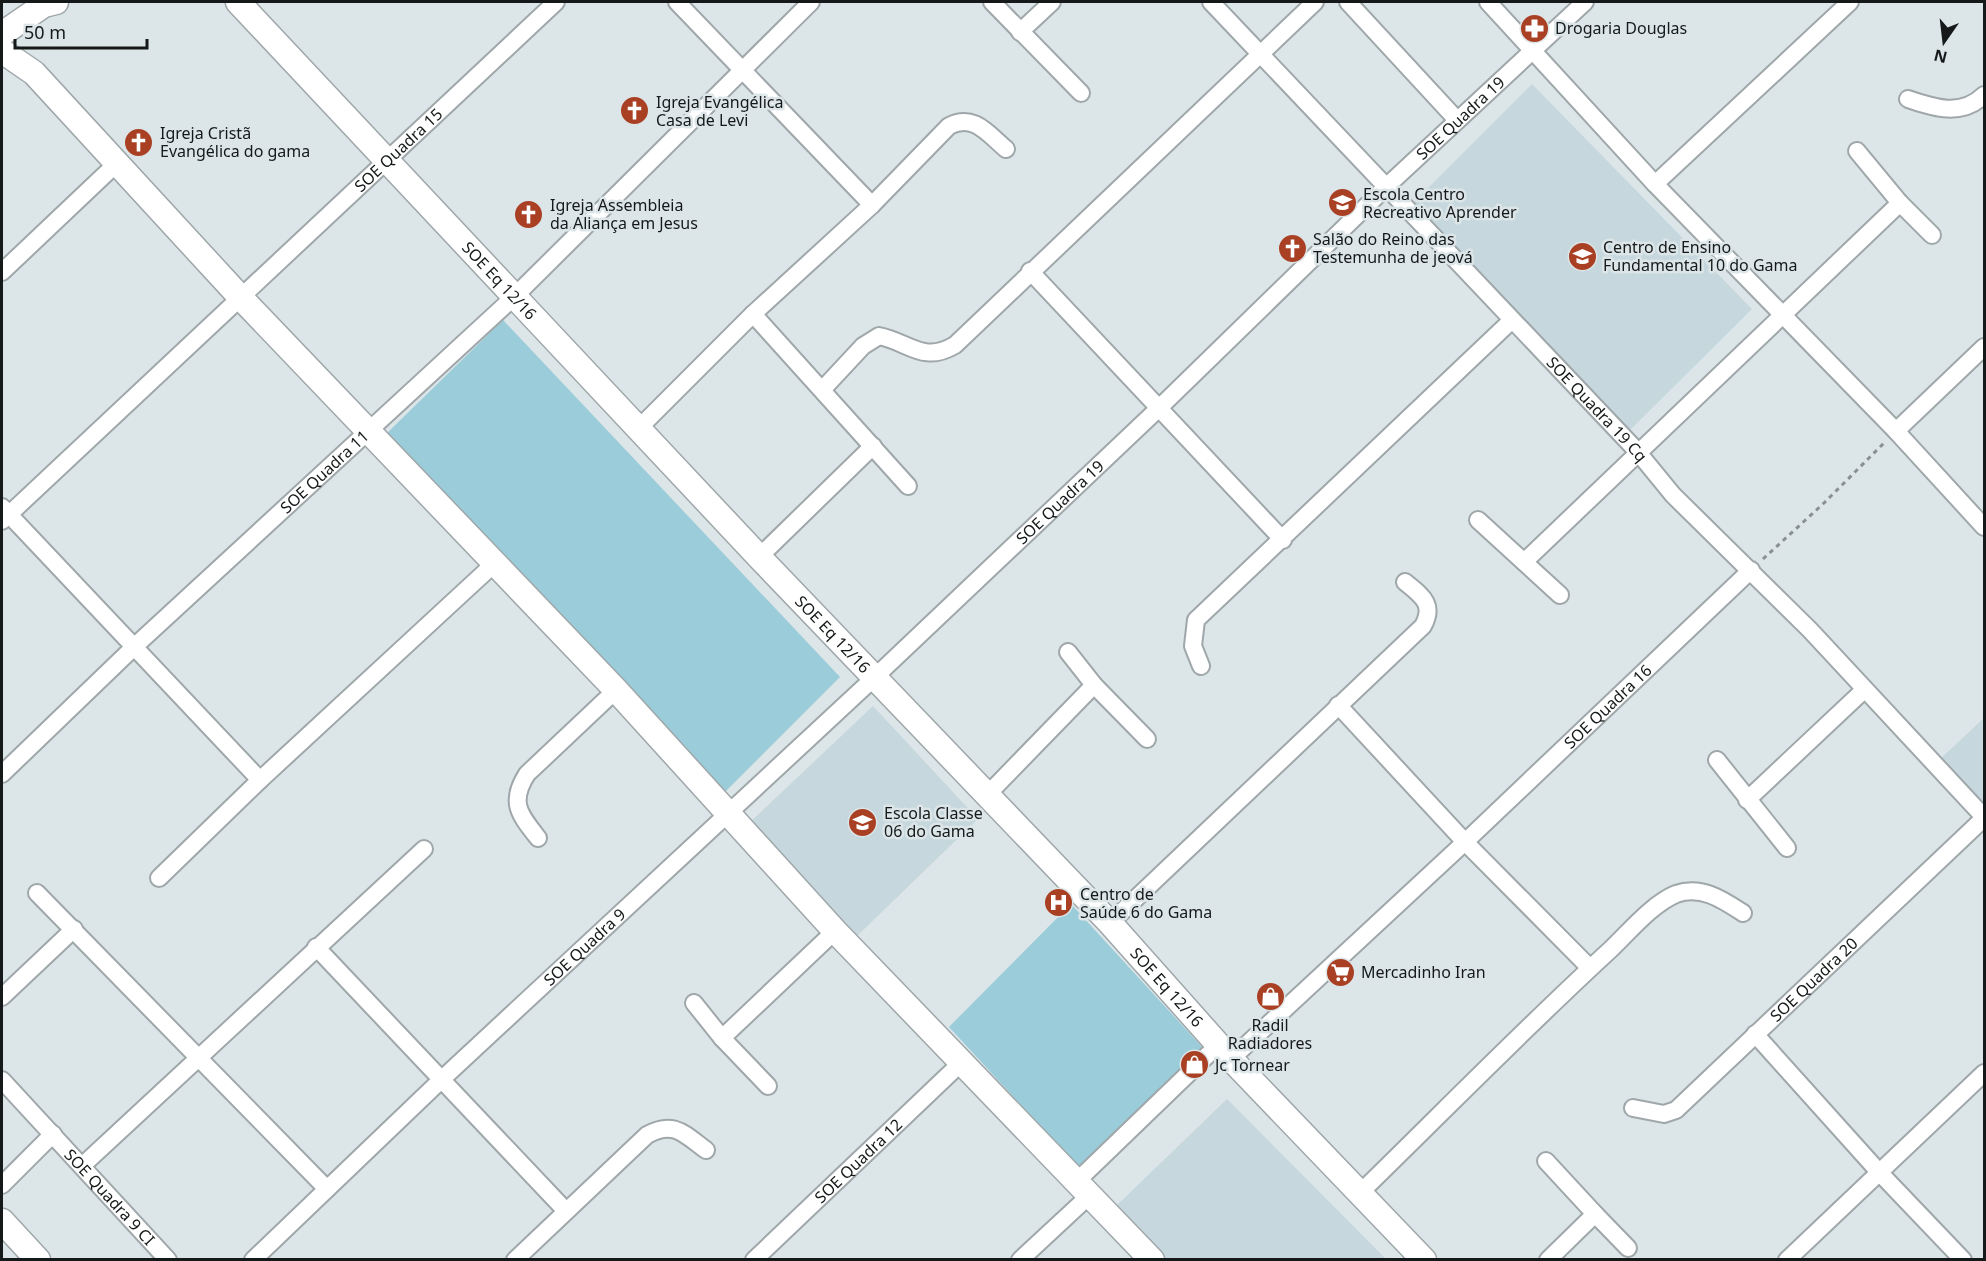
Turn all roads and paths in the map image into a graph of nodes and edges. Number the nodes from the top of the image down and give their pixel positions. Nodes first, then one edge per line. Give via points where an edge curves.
1 (56, 2) edge
2 (556, 2) edge
3 (677, 2) edge
4 (811, 2) edge
5 (992, 2) edge
6 (1052, 2) edge
7 (1211, 2) edge
8 (1315, 2) edge
9 (1348, 2) edge
10 (1488, 2) edge
11 (1586, 2) edge
12 (1850, 2) edge
13 (243, 3) edge
14 (24, 20) junction
15 (1020, 32) junction
16 (2, 34) edge
17 (1534, 49) junction
18 (2, 51) edge
19 (1262, 54) junction
20 (741, 70) junction
21 (34, 73) junction
22 (1081, 93) dead end
23 (1984, 95) edge
24 (1908, 99) dead end
25 (1457, 120) junction
26 (1006, 149) dead end
27 (1857, 150) dead end
28 (387, 159) junction
29 (116, 164) junction
30 (1655, 184) junction
31 (1387, 186) junction
32 (1900, 203) junction
33 (872, 205) junction
34 (1932, 235) dead end
35 (1030, 271) junction
36 (2, 272) edge
37 (514, 296) junction
38 (241, 298) junction
39 (1783, 313) junction
40 (753, 314) junction
41 (1512, 320) junction
42 (1984, 347) edge
43 (822, 390) junction
44 (1158, 409) junction
45 (638, 429) junction
46 (368, 430) junction
47 (1896, 431) junction
48 (873, 446) junction
49 (1637, 451) junction
50 (908, 486) dead end
51 (4, 514) edge
52 (1478, 520) dead end
53 (1984, 527) edge
54 (1283, 540) junction
55 (759, 557) junction
56 (1524, 562) junction
57 (495, 563) junction
58 (1751, 570) junction
59 (1405, 582) dead end
60 (1560, 595) dead end
61 (1810, 630) joint
62 (135, 646) junction
63 (1068, 652) dead end
64 (1202, 666) dead end
65 (875, 677) junction
66 (1094, 685) junction
67 (616, 690) junction
68 (1864, 690) junction
69 (1338, 705) junction
70 (1147, 739) dead end
71 (1717, 760) dead end
72 (2, 774) edge
73 (260, 780) junction
74 (988, 794) junction
75 (1747, 800) junction
76 (728, 813) junction
77 (1984, 818) edge
78 (538, 838) dead end
79 (1465, 842) junction
80 (1787, 848) dead end
81 (423, 849) dead end
82 (159, 878) dead end
83 (37, 893) dead end
84 (1743, 913) dead end
85 (1110, 922) junction
86 (74, 929) junction
87 (835, 931) junction
88 (316, 947) junction
89 (1590, 968) junction
90 (2, 997) edge
91 (694, 1003) dead end
92 (1755, 1034) junction
93 (722, 1038) junction
94 (1224, 1052) junction
95 (197, 1058) junction
96 (963, 1061) junction
97 (1984, 1073) edge
98 (2, 1080) edge
99 (441, 1080) junction
100 (768, 1086) dead end
101 (1633, 1108) dead end
102 (53, 1134) junction
103 (706, 1150) dead end
104 (1546, 1161) dead end
105 (82, 1165) junction
106 (1879, 1172) junction
107 (2, 1185) edge
108 (327, 1189) junction
109 (1083, 1189) junction
110 (1361, 1192) junction
111 (566, 1211) junction
112 (1595, 1214) junction
113 (2, 1221) edge
114 (1628, 1248) dead end
115 (38, 1260) edge
116 (168, 1260) edge
117 (253, 1260) edge
118 (515, 1260) edge
119 (754, 1260) edge
120 (1020, 1260) edge
121 (1152, 1260) edge
122 (1424, 1260) edge
123 (1548, 1260) edge
124 (1787, 1260) edge
125 (1963, 1260) edge

1 - 14 street via 44,5
2 - 28 street, SOE Quadra 15
3 - 20 street
4 - 20 street
5 - 15 street
6 - 15 street
7 - 19 street
8 - 19 street
9 - 25 street
10 - 17 street
11 - 17 street, SOE Quadra 19
12 - 30 street
13 - 28 street, SOE Eq 12/16
14 - 16 street
14 - 21 street via 26,52
15 - 22 street
17 - 25 street, SOE Quadra 19
17 - 30 street
18 - 21 street
19 - 31 street
19 - 35 street
20 - 33 street
20 - 37 street
21 - 29 street
23 - 24 street via 1964,108 1952,109
25 - 31 street, SOE Quadra 19
26 - 33 street via 978,125 960,120
27 - 32 street
28 - 37 street, SOE Eq 12/16
28 - 38 street, SOE Quadra 15
29 - 36 street
29 - 38 street
30 - 39 street
31 - 41 street, SOE Quadra 19 Cq
31 - 44 street, SOE Quadra 19
32 - 34 street
32 - 39 street
33 - 40 street
35 - 43 street via 943,353 924,354 879,336 863,346
35 - 44 street
37 - 45 street, SOE Eq 12/16
37 - 46 street, SOE Quadra 11
38 - 46 street
38 - 51 street
39 - 47 street
39 - 49 street
40 - 43 street
40 - 45 street
41 - 49 street, SOE Quadra 19 Cq
41 - 54 street
42 - 47 street
43 - 48 street
44 - 54 street
44 - 65 street, SOE Quadra 19
45 - 55 street, SOE Eq 12/16
46 - 57 street
46 - 62 street, SOE Quadra 11
47 - 53 street
47 - 58 path
48 - 50 street
48 - 55 street
49 - 56 street
49 - 58 street, SOE Quadra 19 Cq via 1673,495
51 - 62 street
52 - 56 street
54 - 64 street via 1196,620 1192,646
55 - 65 street, SOE Eq 12/16
56 - 60 street
57 - 67 street
57 - 73 street
58 - 61 street, SOE Quadra 19 Cq
58 - 79 street, SOE Quadra 16
59 - 69 street via 1426,600 1427,619
61 - 68 street, SOE Quadra 20
62 - 72 street, SOE Quadra 11
62 - 73 street
63 - 66 street
65 - 74 street, SOE Eq 12/16
65 - 76 street, SOE Quadra 19
66 - 70 street
66 - 74 street
67 - 76 street
67 - 78 street via 519,786 519,814
68 - 75 street
68 - 77 street, SOE Quadra 20
69 - 79 street
69 - 85 street
71 - 75 street
73 - 82 street
74 - 85 street, SOE Eq 12/16
75 - 80 street
76 - 87 street
76 - 99 street, SOE Quadra 9
77 - 92 street, SOE Quadra 20
79 - 89 street
79 - 94 street, SOE Quadra 16
81 - 88 street
83 - 86 street
84 - 89 street via 1704,892 1674,895
85 - 94 street, SOE Eq 12/16
86 - 90 street
86 - 95 street
87 - 93 street
87 - 96 street
88 - 95 street
88 - 99 street
89 - 110 street
91 - 93 street
92 - 101 street, SOE Quadra 20 via 1676,1110 1664,1114
92 - 106 street
93 - 100 street
94 - 109 street, SOE Quadra 16
94 - 110 street, SOE Eq 12/16
95 - 105 street
95 - 108 street
96 - 109 street
96 - 119 street, SOE Quadra 12
97 - 106 street
98 - 102 street, SOE Quadra 9 CI
99 - 108 street, SOE Quadra 9
99 - 111 street
102 - 105 street, SOE Quadra 9 CI
102 - 107 street, SOE Quadra 9 CI
103 - 111 street via 677,1129 661,1127 647,1135
104 - 112 street
105 - 116 street, SOE Quadra 9 CI
106 - 124 street
106 - 125 street
108 - 117 street, SOE Quadra 9
109 - 120 street
109 - 121 street
110 - 122 street, SOE Eq 12/16
111 - 118 street
112 - 114 street
112 - 123 street
113 - 115 street

